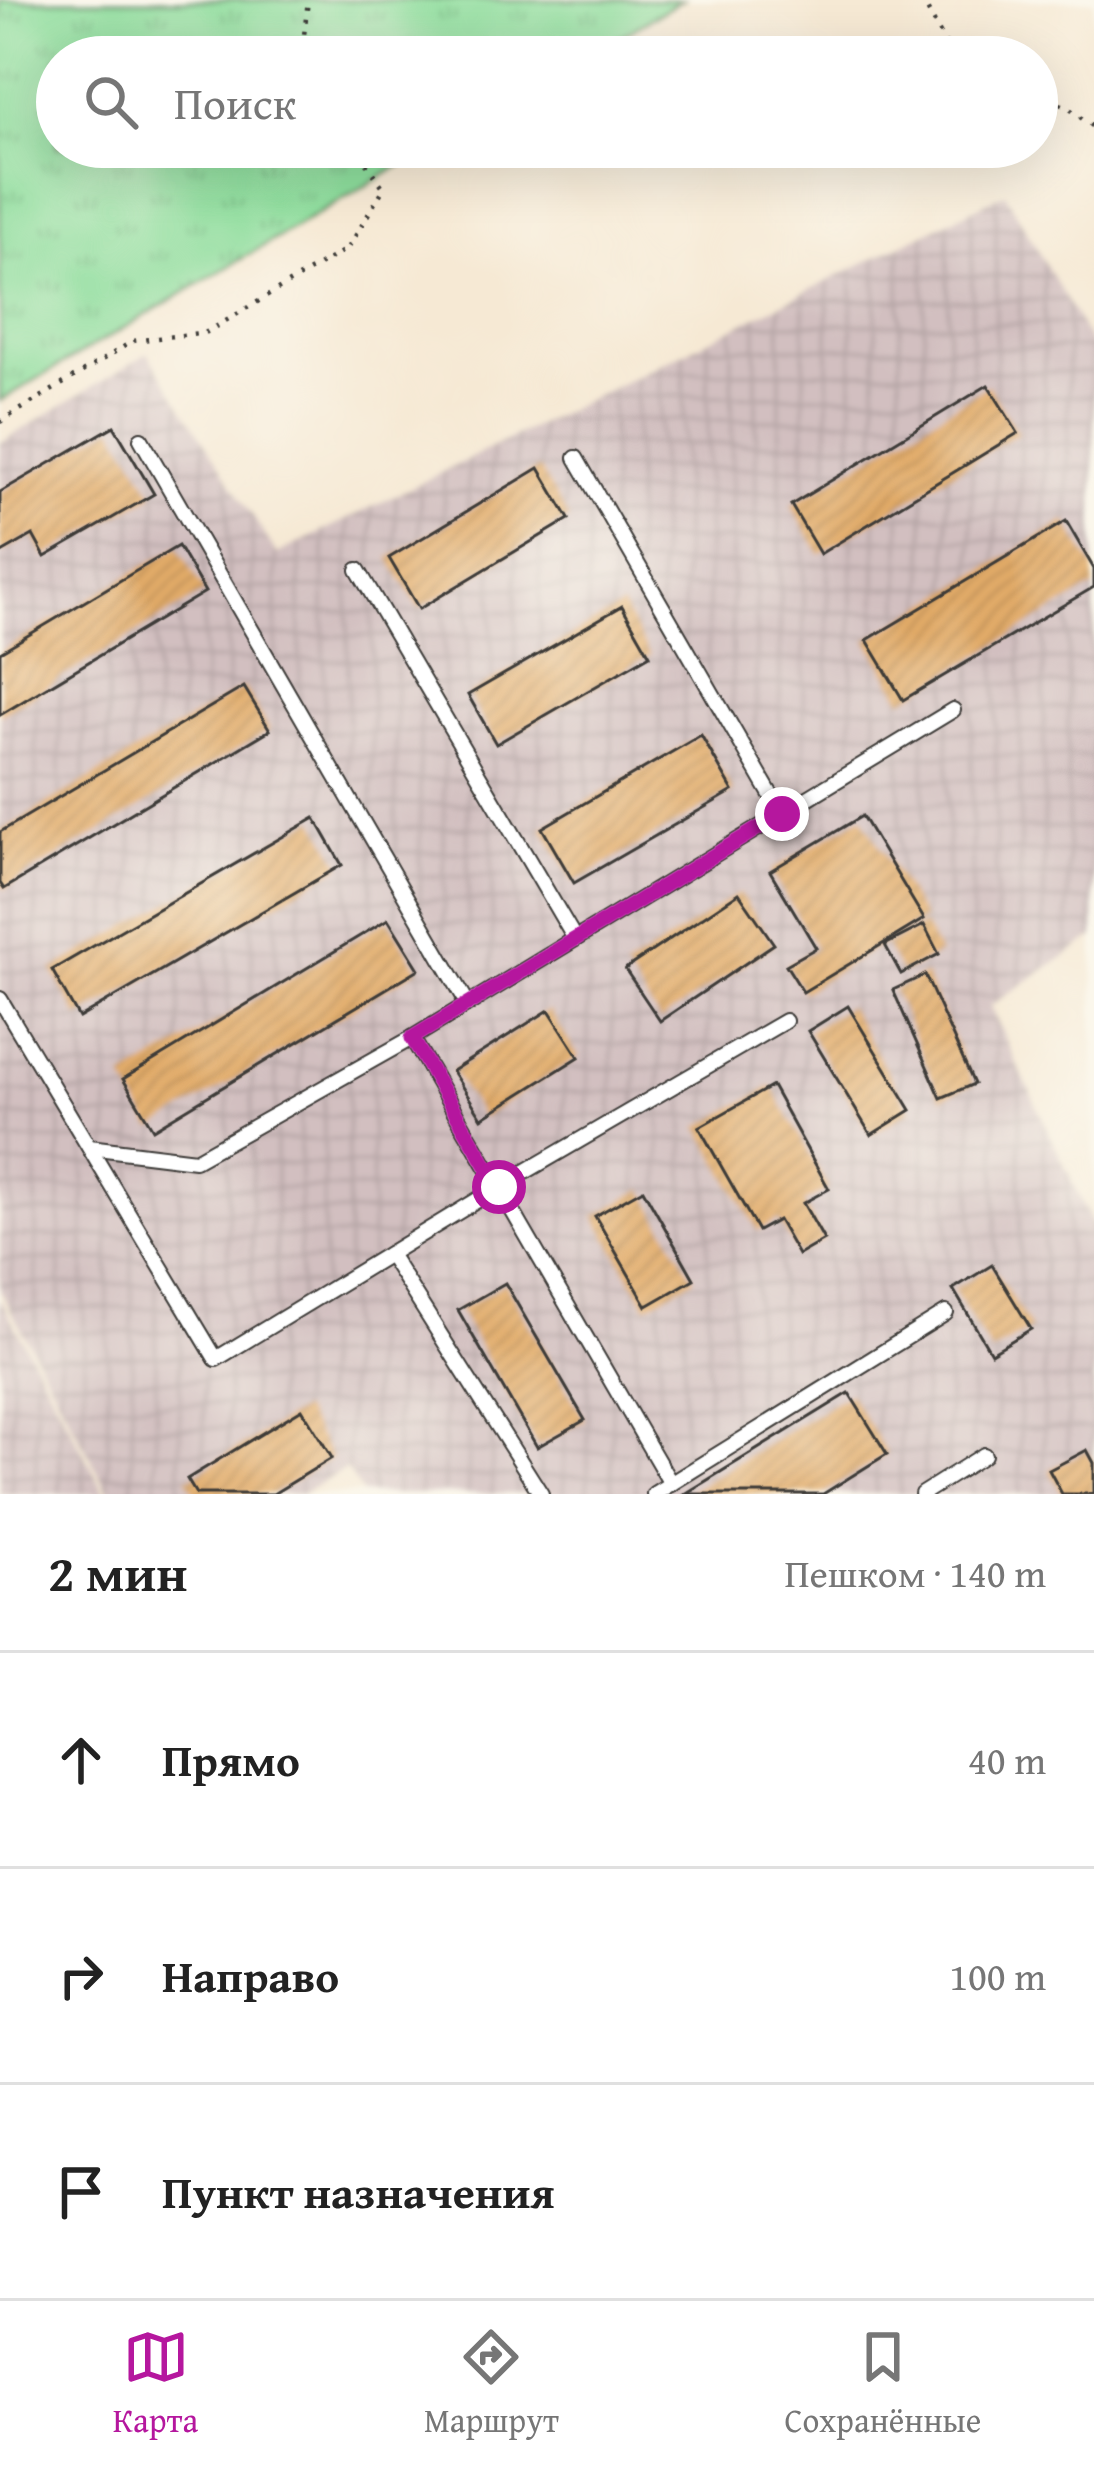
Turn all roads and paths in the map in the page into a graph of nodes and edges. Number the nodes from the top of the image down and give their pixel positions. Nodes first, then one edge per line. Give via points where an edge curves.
1 (308, 0) edge
2 (922, 0) edge
3 (304, 36) edge
4 (942, 36) edge
5 (1058, 104) edge
6 (1094, 128) edge
7 (369, 168) edge
8 (0, 422) edge
9 (141, 439) dead end
10 (577, 458) dead end
11 (358, 570) dead end
12 (952, 710) dead end
13 (782, 814) junction
14 (575, 939) junction
15 (0, 999) edge
16 (468, 1004) junction
17 (784, 1021) dead end
18 (412, 1038) junction
19 (89, 1147) junction
20 (499, 1187) junction
21 (389, 1254) junction
22 (946, 1313) dead end
23 (984, 1455) dead end
24 (671, 1484) junction
25 (541, 1494) edge
26 (654, 1494) edge
27 (922, 1494) edge

1 - 3 path
2 - 4 path
5 - 6 path
7 - 8 path via 384,188 348,248 207,332 133,341
9 - 16 lane
10 - 13 lane
11 - 14 lane
12 - 13 lane
13 - 14 lane
14 - 16 lane
15 - 19 lane
16 - 18 lane
17 - 20 lane
18 - 19 lane via 195,1160
18 - 20 lane
19 - 21 lane via 216,1359
20 - 21 lane
20 - 24 lane
21 - 25 lane
22 - 24 lane
23 - 27 lane
24 - 26 lane

